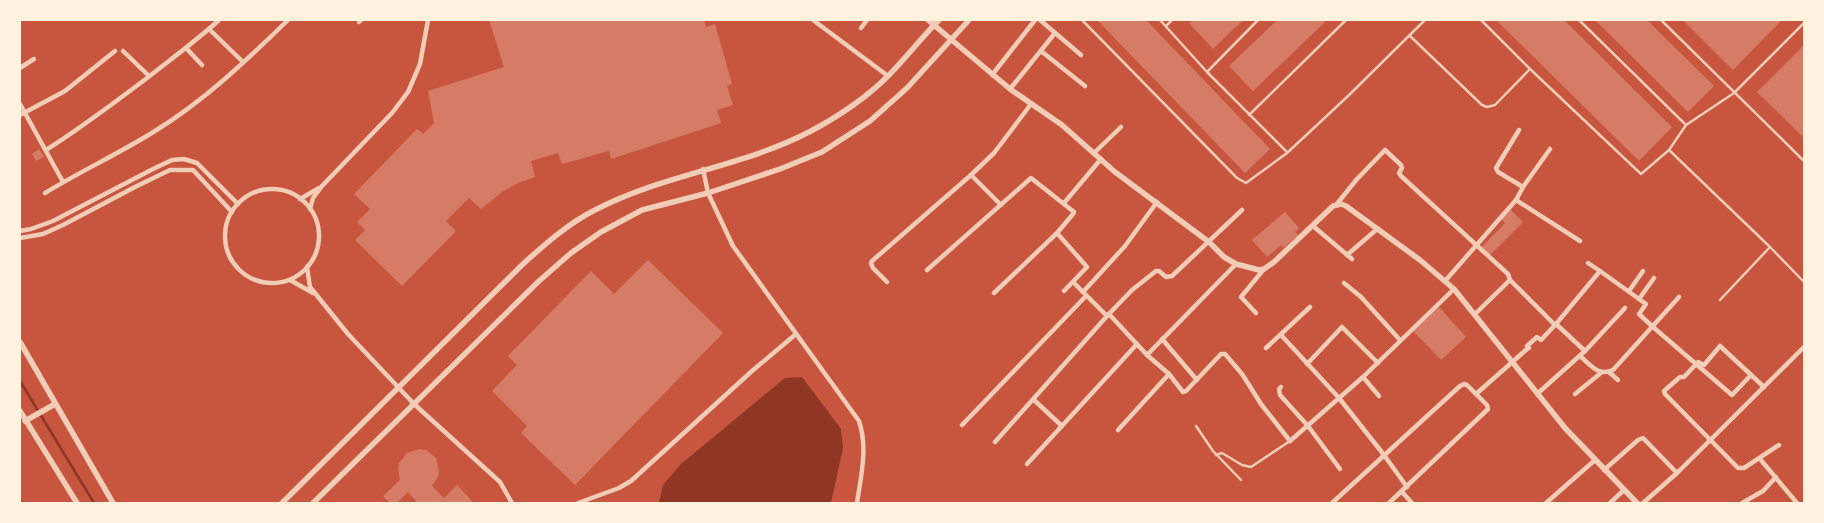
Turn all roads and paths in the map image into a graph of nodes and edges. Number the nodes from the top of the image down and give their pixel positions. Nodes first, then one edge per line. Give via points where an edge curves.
1 (218, 20) edge
2 (288, 20) edge
3 (428, 20) edge
4 (813, 20) edge
5 (867, 20) edge
6 (928, 20) edge
7 (939, 20) edge
8 (969, 20) edge
9 (1035, 20) edge
10 (1040, 20) edge
11 (1082, 20) edge
12 (1160, 20) edge
13 (1172, 20) edge
14 (1258, 20) edge
15 (1346, 20) edge
16 (1425, 20) edge
17 (1481, 20) edge
18 (1579, 20) edge
19 (1661, 20) edge
20 (1800, 20) edge
21 (1804, 23) edge
22 (1166, 26) junction
23 (861, 28) dead end
24 (209, 29) junction
25 (1055, 33) junction
26 (1409, 36) junction
27 (186, 48) junction
28 (114, 51) dead end
29 (123, 51) dead end
30 (1041, 51) junction
31 (1081, 55) dead end
32 (34, 59) dead end
33 (243, 62) junction
34 (202, 65) dead end
35 (20, 68) edge
36 (1530, 69) junction
37 (1207, 72) junction
38 (992, 75) junction
39 (149, 76) junction
40 (888, 76) junction
41 (1085, 86) dead end
42 (1010, 89) junction
43 (1734, 93) junction
44 (20, 104) edge
45 (1031, 104) junction
46 (26, 112) junction
47 (20, 115) edge
48 (1249, 115) junction
49 (1686, 125) junction
50 (1121, 127) dead end
51 (1519, 130) dead end
52 (1550, 149) dead end
53 (46, 150) junction
54 (1668, 150) junction
55 (1094, 153) junction
56 (1287, 153) junction
57 (1101, 159) junction
58 (1804, 161) edge
59 (703, 169) junction
60 (971, 175) junction
61 (63, 182) junction
62 (322, 186) junction
63 (1523, 187) junction
64 (45, 192) dead end
65 (708, 193) junction
66 (300, 199) junction
67 (1516, 200) junction
68 (1157, 202) junction
69 (1064, 203) junction
70 (238, 204) junction
71 (1002, 205) junction
72 (1336, 205) junction
73 (310, 209) junction
74 (1242, 210) dead end
75 (232, 212) junction
76 (1313, 226) junction
77 (1376, 230) junction
78 (20, 231) edge
79 (1057, 233) junction
80 (20, 238) edge
81 (1580, 241) dead end
82 (1210, 242) junction
83 (1476, 246) junction
84 (1770, 247) junction
85 (1348, 255) junction
86 (1352, 259) dead end
87 (1588, 263) dead end
88 (1236, 264) junction
89 (307, 267) junction
90 (1264, 269) junction
91 (926, 270) dead end
92 (1600, 271) junction
93 (1643, 271) dead end
94 (1654, 278) dead end
95 (290, 280) junction
96 (1510, 280) junction
97 (1445, 281) junction
98 (887, 282) dead end
99 (1073, 282) junction
100 (1804, 282) edge
101 (1344, 283) dead end
102 (1454, 289) junction
103 (1628, 291) junction
104 (1064, 292) dead end
105 (994, 293) dead end
106 (1084, 294) junction
107 (316, 295) junction
108 (1679, 297) dead end
109 (1639, 299) junction
110 (1720, 300) dead end
111 (1310, 307) dead end
112 (1625, 308) dead end
113 (1256, 314) dead end
114 (1475, 314) junction
115 (1108, 315) junction
116 (1555, 324) junction
117 (1653, 327) junction
118 (796, 334) junction
119 (1281, 335) junction
120 (1162, 340) junction
121 (1400, 340) junction
122 (20, 342) edge
123 (1137, 344) junction
124 (1804, 347) edge
125 (1266, 348) dead end
126 (1585, 351) junction
127 (1147, 355) junction
128 (1580, 356) junction
129 (1378, 363) junction
130 (1511, 363) junction
131 (1307, 364) junction
132 (1696, 364) junction
133 (1602, 372) junction
134 (1609, 372) junction
135 (1169, 374) junction
136 (1751, 375) junction
137 (1363, 377) junction
138 (1197, 380) junction
139 (1618, 380) dead end
140 (1281, 387) dead end
141 (1764, 387) junction
142 (399, 388) junction
143 (1476, 394) junction
144 (1537, 394) junction
145 (1575, 394) dead end
146 (1379, 396) dead end
147 (1339, 398) junction
148 (1034, 400) junction
149 (55, 404) junction
150 (414, 404) junction
151 (20, 411) edge
152 (26, 421) junction
153 (962, 425) dead end
154 (1062, 426) junction
155 (1196, 426) dead end
156 (1308, 426) junction
157 (1118, 430) dead end
158 (1709, 440) junction
159 (1290, 441) junction
160 (995, 442) dead end
161 (1779, 445) dead end
162 (1216, 455) junction
163 (1384, 455) junction
164 (1760, 459) junction
165 (1595, 460) junction
166 (1027, 464) dead end
167 (1340, 469) dead end
168 (1604, 470) junction
169 (1677, 473) junction
170 (1776, 476) junction
171 (1241, 480) dead end
172 (1407, 487) junction
173 (1624, 490) junction
174 (1402, 492) junction
175 (77, 503) edge
176 (112, 503) edge
177 (282, 503) edge
178 (313, 503) edge
179 (512, 503) edge
180 (578, 503) edge
181 (857, 503) edge
182 (1332, 503) edge
183 (1390, 503) edge
184 (1412, 503) edge
185 (1546, 503) edge
186 (1610, 503) edge
187 (1637, 503) edge
188 (1643, 503) edge
189 (1742, 503) edge
190 (1797, 503) edge

1 - 24 street
2 - 33 street
3 - 62 street via 420,64 408,92
4 - 40 street
5 - 23 street
6 - 38 street
7 - 40 street
8 - 65 street via 907,88 870,121 822,152
9 - 38 street
10 - 25 street
11 - 56 lane via 1239,180 1249,182
12 - 22 lane
13 - 22 lane
14 - 37 lane
15 - 48 lane
16 - 26 lane
17 - 36 lane
18 - 49 lane
19 - 43 lane
20 - 21 lane
21 - 43 lane
22 - 37 lane
24 - 27 street
24 - 33 street
25 - 30 street
25 - 31 street
26 - 36 lane via 1487,107 1495,105
26 - 56 lane
27 - 34 street
27 - 39 street
28 - 46 street via 65,91
29 - 39 street
30 - 41 street
30 - 42 street
32 - 35 street
33 - 61 street via 196,103 156,130
36 - 54 lane via 1641,174
37 - 48 lane
38 - 42 street
39 - 53 street
40 - 59 street via 857,103 812,130 773,149
42 - 45 street
43 - 49 lane
43 - 58 lane
44 - 46 street
45 - 55 street
45 - 60 street via 1008,137
46 - 47 street
46 - 53 street
48 - 56 lane
49 - 54 lane
50 - 55 street
51 - 63 street via 1496,168
52 - 63 street
53 - 61 street
54 - 84 lane
55 - 57 street
57 - 68 street
57 - 69 street
59 - 65 street
59 - 142 street via 634,192 594,210 554,237
60 - 71 street
60 - 98 street via 872,261 871,266
61 - 64 street
62 - 66 street
62 - 73 street
63 - 67 street
65 - 118 street via 733,246
65 - 150 street via 642,210 607,228 571,253
66 - 70 street via 283,191 269,190 254,193
66 - 73 street
67 - 81 street
67 - 83 street
68 - 82 street
68 - 106 street
69 - 71 street via 1031,178
69 - 79 street via 1074,213
70 - 75 street
70 - 78 street via 197,163 172,160 53,221
71 - 91 street
72 - 76 street
72 - 77 street via 1346,206
72 - 83 street via 1386,151 1401,166 1401,176
73 - 89 street via 318,226 319,240
74 - 82 street
75 - 80 street via 193,170 170,170 63,225 43,234
75 - 95 street via 225,240 228,254 236,267 261,282
76 - 85 street
76 - 90 street
77 - 85 street
77 - 97 street
79 - 99 street via 1086,265 1086,270
79 - 105 street
82 - 88 street
82 - 115 street via 1172,276 1166,277 1159,270 1154,272
83 - 96 street via 1508,274
83 - 97 street
84 - 100 lane
84 - 110 lane
85 - 86 street
87 - 92 street
88 - 90 street
88 - 120 street
89 - 95 street
89 - 107 street via 310,287
90 - 113 street via 1241,297
92 - 103 street
92 - 116 street
93 - 103 street
94 - 109 street
95 - 107 street
96 - 114 street
96 - 116 street
97 - 102 street
99 - 104 street
99 - 106 street
101 - 121 street
102 - 114 street
102 - 121 street
103 - 109 street
106 - 115 street
106 - 153 street
107 - 142 street
108 - 117 street
109 - 117 street via 1646,304 1637,316
111 - 119 street
112 - 126 street
114 - 130 street
115 - 123 street
115 - 148 street
116 - 126 street
116 - 130 street via 1541,340 1537,337
117 - 132 street
117 - 134 street
118 - 180 street via 631,481
118 - 181 street via 859,421 864,455
119 - 125 street
119 - 131 street
120 - 127 street
120 - 138 street
121 - 129 street
122 - 149 street
123 - 127 street
123 - 154 street
124 - 141 street
126 - 128 street
127 - 135 street
128 - 133 street
128 - 144 street
129 - 131 street via 1342,327
129 - 137 street
130 - 143 street
130 - 144 street
131 - 147 street
132 - 136 street via 1732,395
132 - 136 street via 1704,364 1720,346
132 - 158 street via 1664,391
133 - 134 street
133 - 145 street
134 - 139 street
135 - 138 street via 1183,392
135 - 157 street
136 - 141 street
137 - 146 street
137 - 147 street
138 - 159 street via 1221,354 1225,354
140 - 156 street via 1280,395
141 - 158 street
142 - 150 street
142 - 177 street
143 - 163 street via 1462,384
143 - 172 street via 1489,406 1488,409
144 - 165 street
147 - 156 street
147 - 163 street
148 - 154 street
148 - 160 street
149 - 152 street
149 - 176 street
150 - 178 street
150 - 179 street via 500,482
151 - 152 street
152 - 175 street
154 - 166 street
155 - 162 lane
156 - 159 street
156 - 167 street
158 - 164 street via 1738,468
158 - 169 street
159 - 162 lane via 1251,467 1222,453
161 - 164 street
162 - 171 lane
163 - 172 street
163 - 182 street
164 - 170 street
165 - 168 street
165 - 185 street
168 - 169 street via 1643,438
168 - 173 street
169 - 188 street
170 - 189 street via 1763,491
170 - 190 street
172 - 174 street
173 - 186 street
173 - 187 street
174 - 183 street
174 - 184 street

